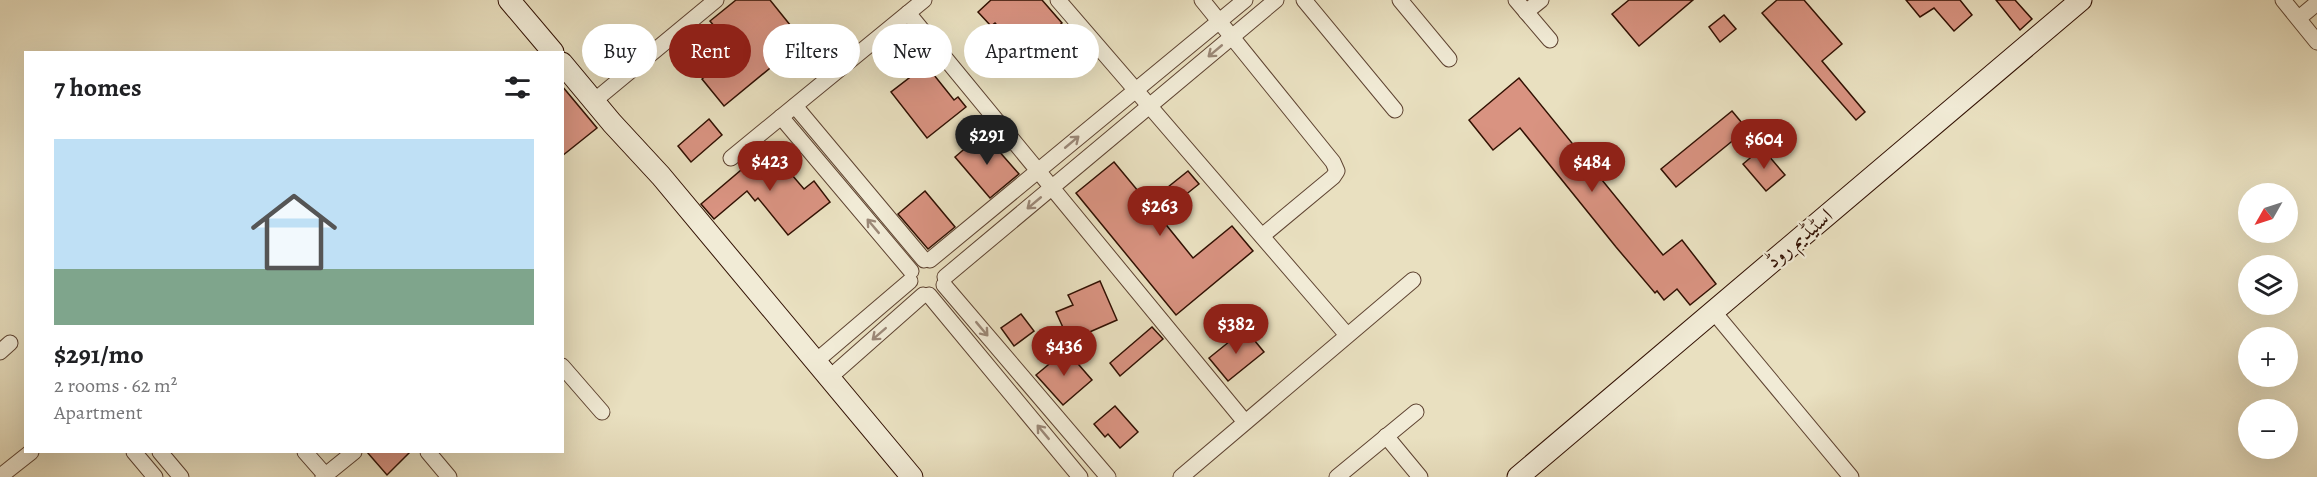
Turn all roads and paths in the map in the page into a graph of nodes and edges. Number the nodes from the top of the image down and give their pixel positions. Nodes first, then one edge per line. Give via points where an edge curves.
1 (509, 0) edge
2 (716, 0) edge
3 (924, 0) edge
4 (1058, 0) edge
5 (1202, 0) edge
6 (1245, 0) edge
7 (1276, 0) edge
8 (1304, 0) edge
9 (1400, 0) edge
10 (1541, 0) edge
11 (2080, 0) edge
12 (2283, 0) edge
13 (2317, 3) edge
14 (1521, 6) edge
15 (908, 13) junction
16 (2299, 18) junction
17 (1220, 21) junction
18 (1233, 36) junction
19 (1550, 40) dead end
20 (2317, 42) edge
21 (552, 51) edge
22 (1449, 58) dead end
23 (564, 65) edge
24 (1135, 90) junction
25 (594, 100) junction
26 (1150, 105) junction
27 (795, 106) junction
28 (1395, 110) dead end
29 (781, 117) junction
30 (731, 158) dead end
31 (1037, 172) junction
32 (1052, 188) junction
33 (1262, 236) junction
34 (927, 260) junction
35 (910, 276) junction
36 (1413, 280) dead end
37 (945, 281) junction
38 (926, 295) junction
39 (1713, 311) junction
40 (1347, 335) junction
41 (564, 368) edge
42 (822, 370) junction
43 (602, 412) dead end
44 (1416, 412) dead end
45 (1245, 422) junction
46 (1386, 436) junction
47 (30, 453) edge
48 (135, 453) edge
49 (161, 453) edge
50 (306, 453) edge
51 (353, 453) edge
52 (429, 453) edge
53 (2, 475) edge
54 (325, 476) edge
55 (155, 477) edge
56 (181, 477) edge
57 (449, 477) edge
58 (912, 477) edge
59 (1080, 477) edge
60 (1108, 477) edge
61 (1181, 477) edge
62 (1337, 477) edge
63 (1420, 477) edge
64 (1518, 477) edge
65 (1851, 477) edge

1 - 21 main road
2 - 25 street
3 - 15 street
4 - 24 street
5 - 17 street
6 - 17 street
7 - 18 street
8 - 28 street
9 - 22 street
10 - 14 street
11 - 39 main road, اسٹیڈیم روڈ
12 - 16 street
13 - 16 street
14 - 19 street
15 - 27 street
15 - 31 street
16 - 20 street
17 - 18 street
17 - 24 street
18 -> 26 street
18 - 33 street via 1337,171
23 - 25 main road
24 - 26 street
31 -> 24 street
25 - 42 main road
26 - 32 street
26 - 33 street
27 - 29 street
27 - 34 street
29 - 30 street
35 -> 29 street
31 - 32 street
31 - 34 street
32 -> 37 street
32 - 45 street
33 - 40 street
34 - 35 street via 914,266
34 - 37 street via 943,268
35 - 38 street via 914,290
35 - 42 street
36 - 40 street
37 - 38 street via 938,292
37 -> 60 street
38 -> 42 street
59 -> 38 street
39 - 64 main road, اسٹیڈیم روڈ
39 - 65 street
40 - 45 street
41 - 43 street
42 - 58 main road
44 - 46 street
45 - 61 street
46 - 62 street
46 - 63 street
47 - 53 street
48 - 55 street
49 - 56 street
50 - 54 street
51 - 54 street
52 - 57 street

